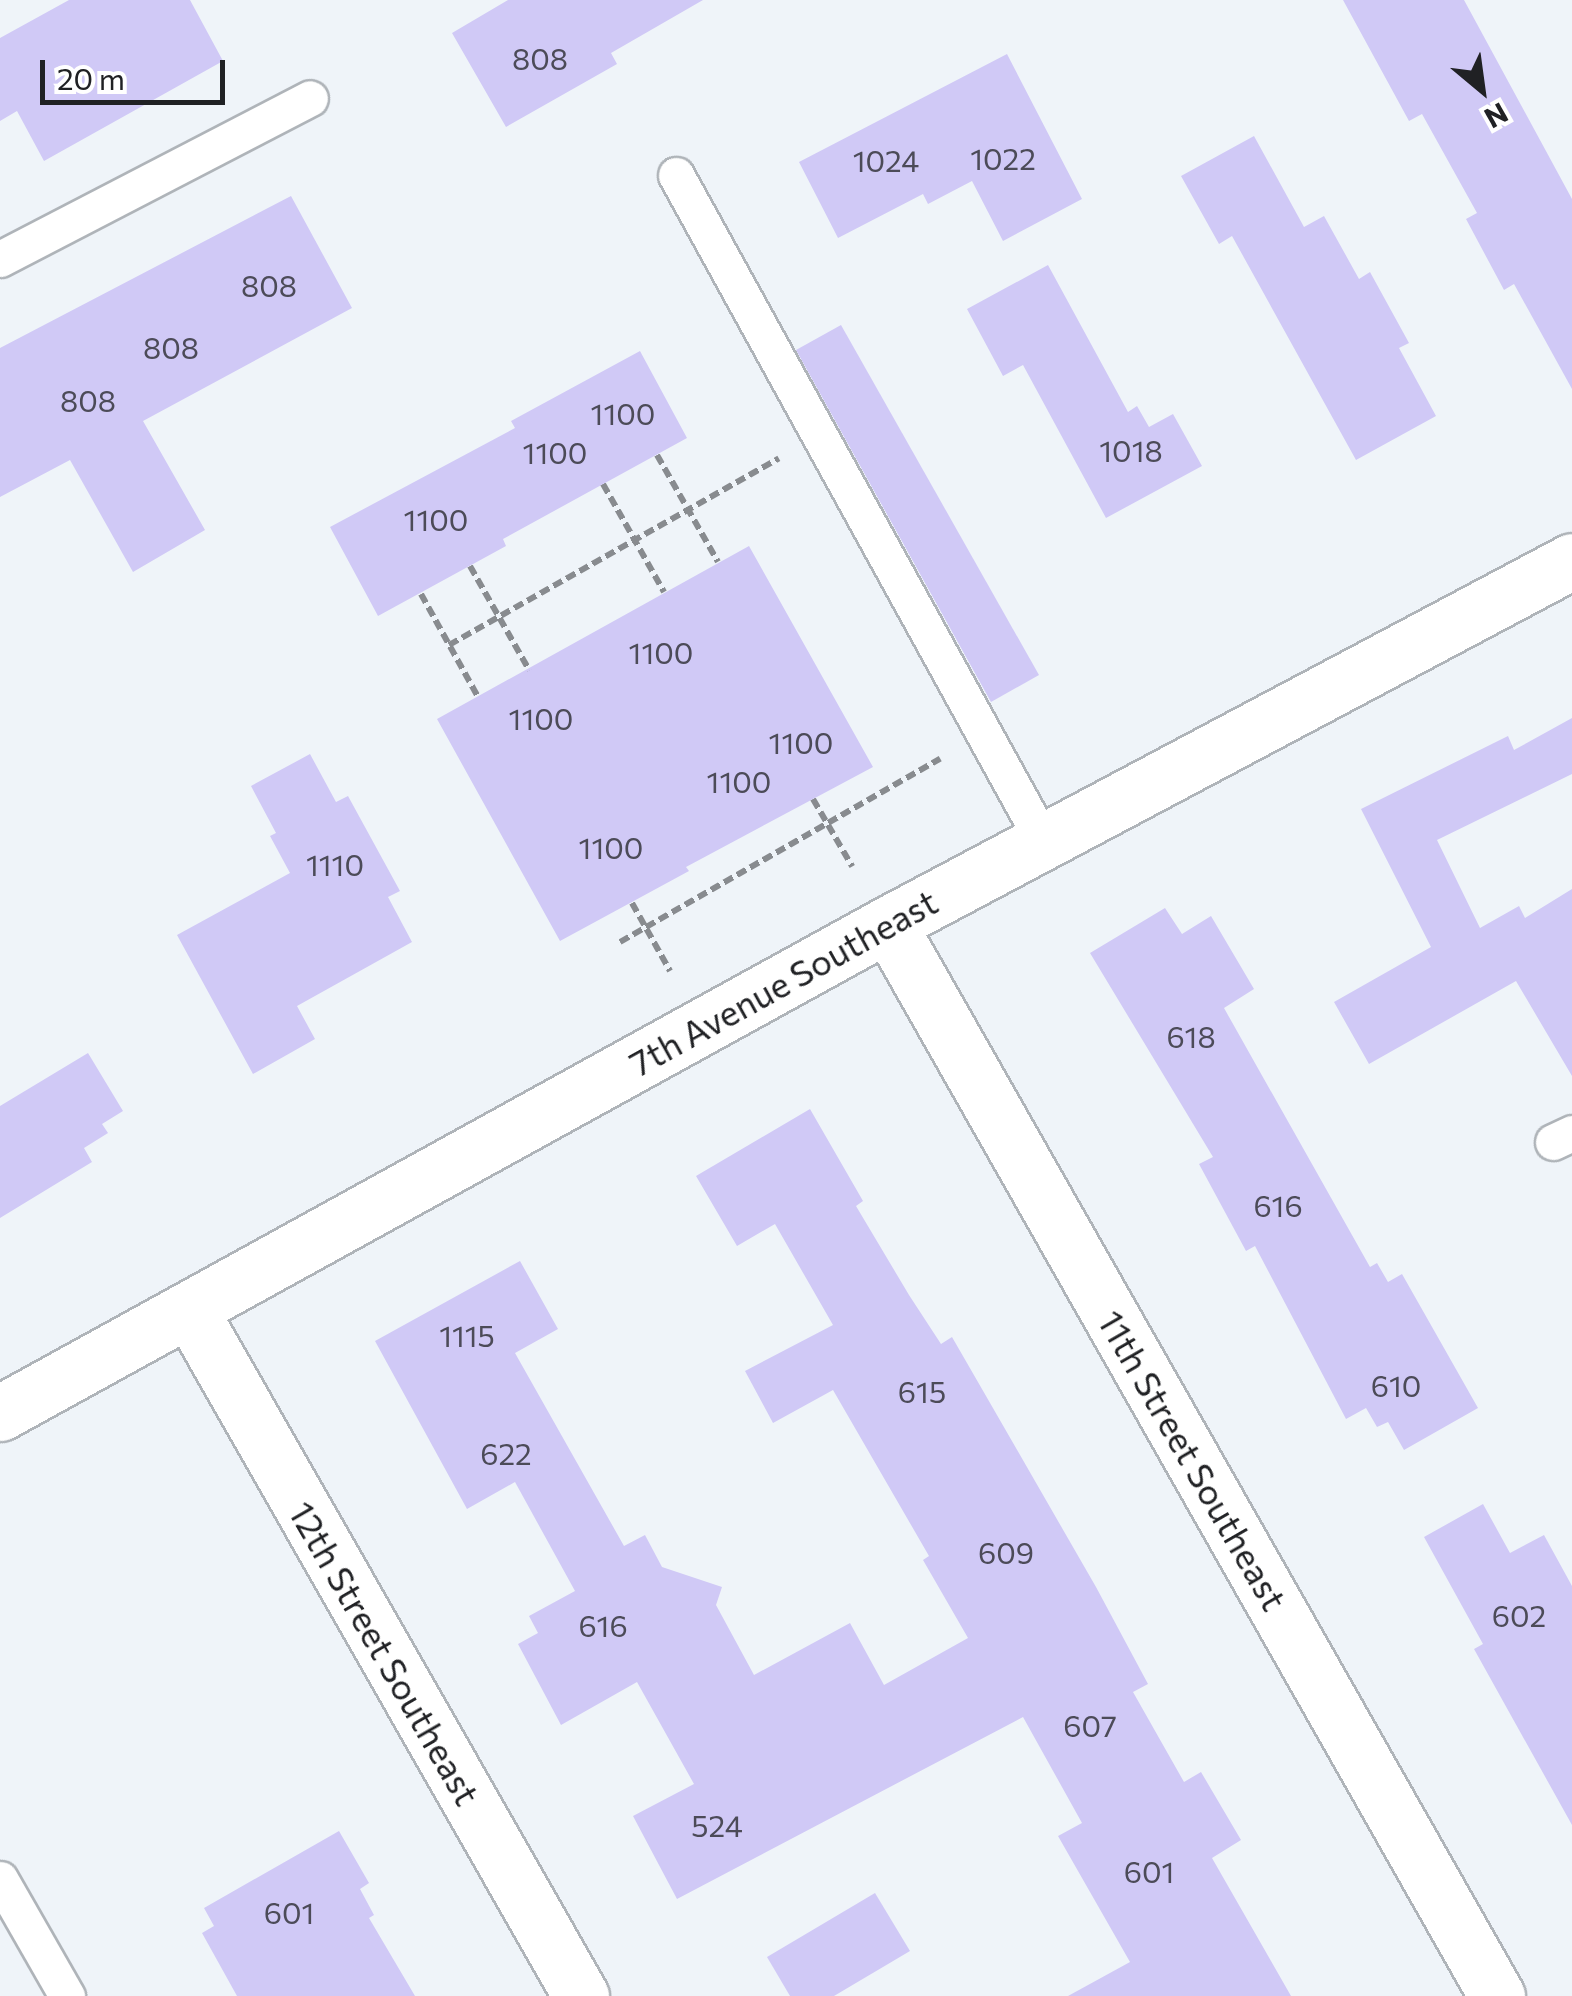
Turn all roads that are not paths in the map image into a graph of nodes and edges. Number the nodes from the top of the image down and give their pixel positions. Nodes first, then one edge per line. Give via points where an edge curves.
1 (310, 98) dead end
2 (676, 175) dead end
3 (0, 258) edge
4 (1572, 561) edge
5 (1042, 841) junction
6 (888, 924) junction
7 (189, 1309) junction
8 (0, 1413) edge
9 (0, 1878) edge
10 (67, 1996) edge
11 (581, 1996) edge
12 (1497, 1996) edge

1 - 3 lane
2 - 5 lane
4 - 5 street, 7th Avenue Southeast
5 - 6 street, 7th Avenue Southeast
6 - 7 street, 7th Avenue Southeast
6 - 12 street, 11th Street Southeast
7 - 8 street, 7th Avenue Southeast
7 - 11 street, 12th Street Southeast
9 - 10 lane

